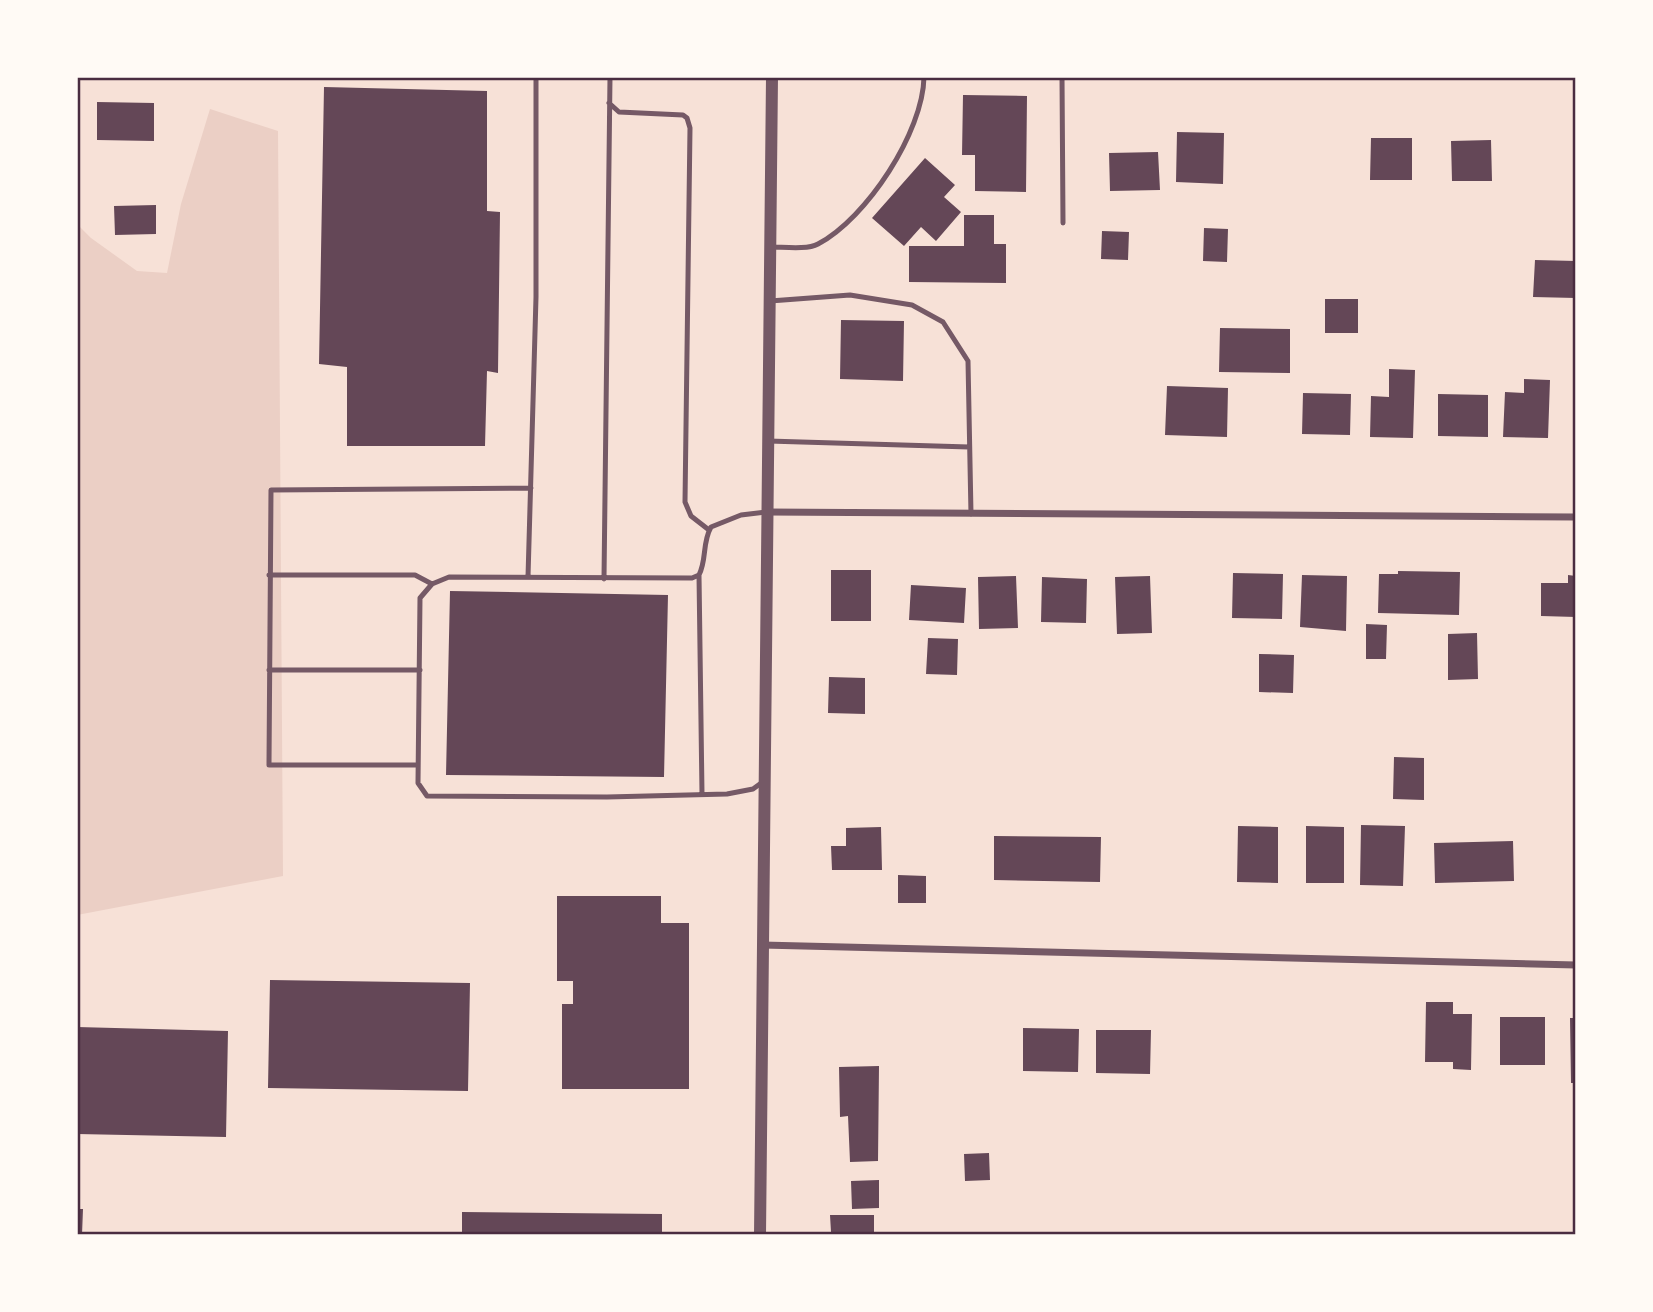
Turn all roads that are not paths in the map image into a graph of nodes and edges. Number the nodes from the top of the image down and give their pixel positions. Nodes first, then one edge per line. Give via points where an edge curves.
1 (610, 77) edge
2 (772, 77) edge
3 (924, 77) edge
4 (1062, 77) edge
5 (536, 78) edge
6 (609, 103) junction
7 (1063, 223) dead end
8 (769, 247) junction
9 (769, 302) junction
10 (768, 441) junction
11 (970, 447) junction
12 (531, 488) junction
13 (767, 512) junction
14 (971, 514) junction
15 (1576, 517) edge
16 (709, 530) junction
17 (269, 575) junction
18 (699, 575) junction
19 (528, 578) junction
20 (604, 579) junction
21 (432, 584) junction
22 (269, 670) junction
23 (420, 670) junction
24 (418, 765) junction
25 (764, 781) junction
26 (702, 794) junction
27 (761, 945) junction
28 (1576, 965) edge
29 (760, 1235) edge

1 - 6 lane
2 - 8 street
3 - 8 lane via 924,92 903,150 855,215 816,245
4 - 7 lane
5 - 12 lane
6 - 16 lane via 619,112 683,115 691,128 685,502 691,516
6 - 20 lane
8 - 9 street
9 - 10 street
9 - 11 lane via 850,295 912,305 943,322 968,361
10 - 11 lane
10 - 13 street
11 - 14 lane
12 - 17 lane via 271,490
12 - 19 lane
13 - 14 street
13 - 16 lane via 741,515
13 - 25 street
14 - 15 street
16 - 18 lane
17 - 21 lane via 415,575
17 - 22 lane
18 - 20 lane
18 - 26 lane
19 - 20 lane
19 - 21 lane via 449,578
21 - 23 lane via 420,597
22 - 23 lane
22 - 24 lane via 269,765
23 - 24 lane
24 - 26 lane via 418,783 427,796
25 - 26 lane via 740,792
25 - 27 street
27 - 28 street
27 - 29 street

